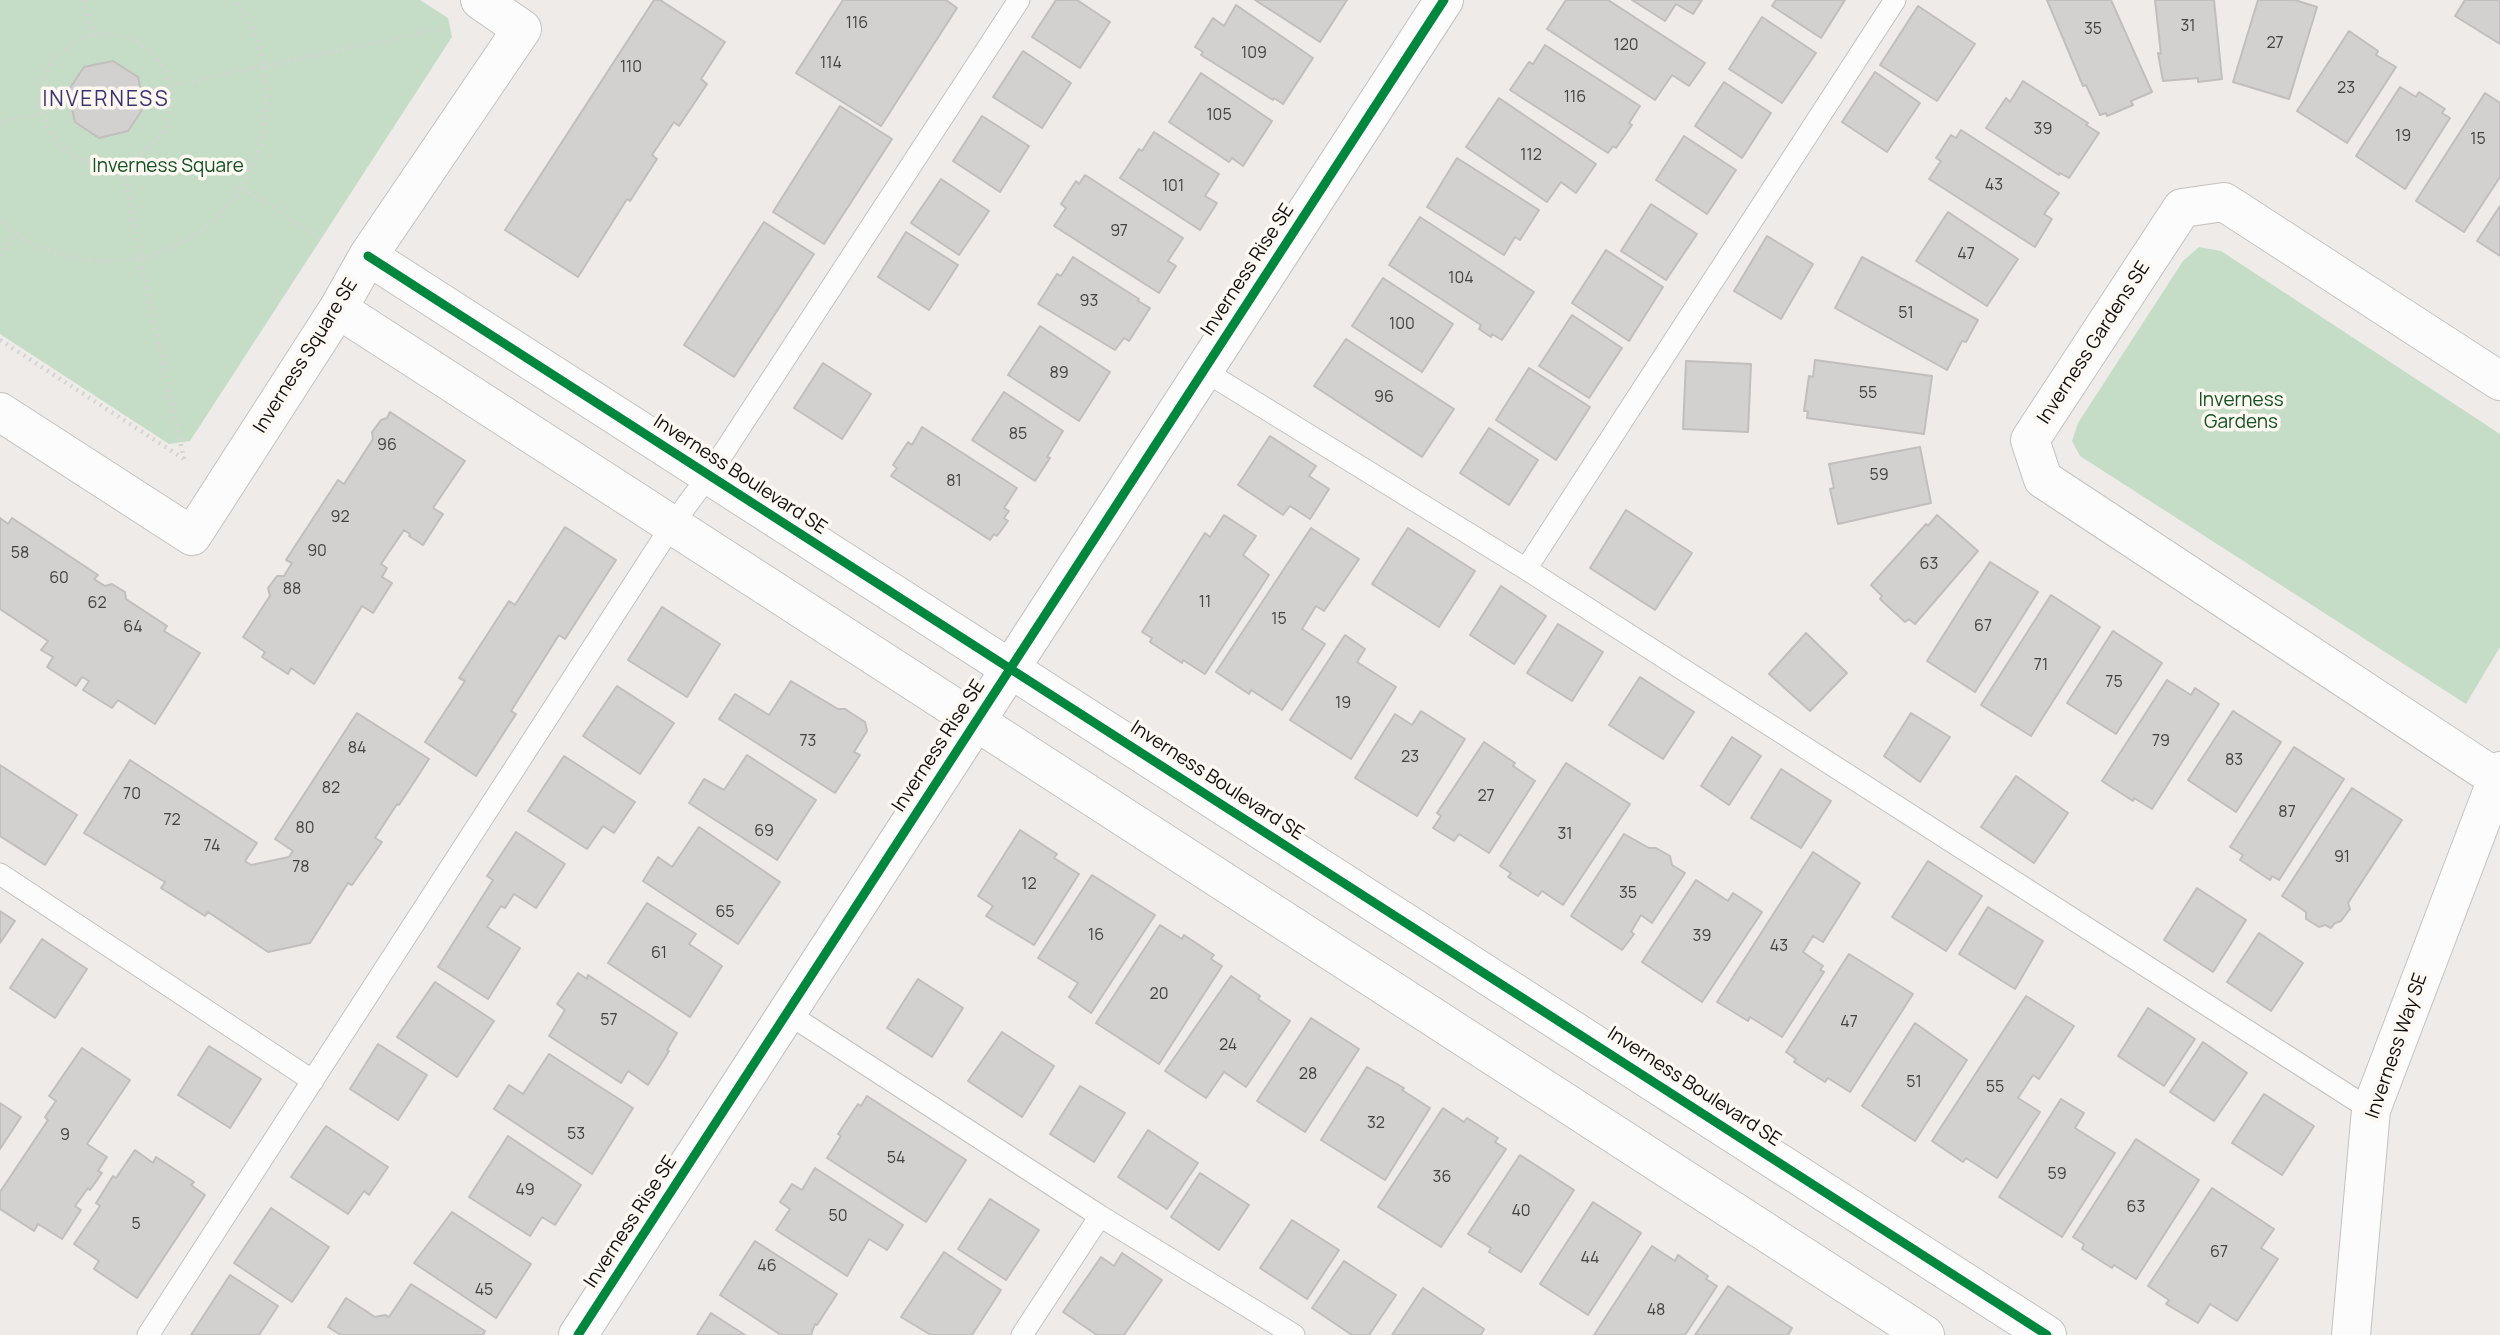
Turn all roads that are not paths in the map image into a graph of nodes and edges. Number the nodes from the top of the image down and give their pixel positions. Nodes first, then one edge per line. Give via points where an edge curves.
1 (480, 0) edge
2 (1019, 0) edge
3 (1444, 0) edge
4 (1895, 0) edge
5 (368, 256) junction
6 (338, 309) junction
7 (1203, 370) junction
8 (2500, 381) edge
9 (0, 412) edge
10 (709, 475) junction
11 (672, 525) junction
12 (1526, 569) junction
13 (1010, 669) junction
14 (976, 721) junction
15 (2498, 774) edge
16 (0, 874) edge
17 (787, 1013) junction
18 (313, 1081) junction
19 (2371, 1110) junction
20 (1100, 1216) junction
21 (148, 1335) edge
22 (578, 1335) edge
23 (1022, 1335) edge
24 (1294, 1335) edge
25 (1925, 1335) edge
26 (2047, 1335) edge
27 (2351, 1335) edge

1 - 5 street, Inverness Square SE via 522,29
2 - 10 lane
3 - 7 street, Inverness Rise SE
4 - 12 lane
5 - 6 street, Inverness Square SE
5 - 10 street, Inverness Boulevard SE
6 - 9 street, Inverness Square SE via 192,536
6 - 11 street
7 - 12 lane
7 - 13 street, Inverness Rise SE
8 - 15 street, Inverness Gardens SE via 2224,202 2182,208 2030,440 2043,479
10 - 11 lane
10 - 13 street, Inverness Boulevard SE
11 - 14 street
11 - 18 lane
12 - 19 lane
13 - 14 street, Inverness Rise SE
13 - 26 street, Inverness Boulevard SE
14 - 17 street, Inverness Rise SE
14 - 25 street
15 - 19 street, Inverness Way SE
16 - 18 lane
17 - 20 lane
17 - 22 street, Inverness Rise SE
18 - 21 lane
19 - 27 street, Inverness Way SE
20 - 23 lane
20 - 24 lane

